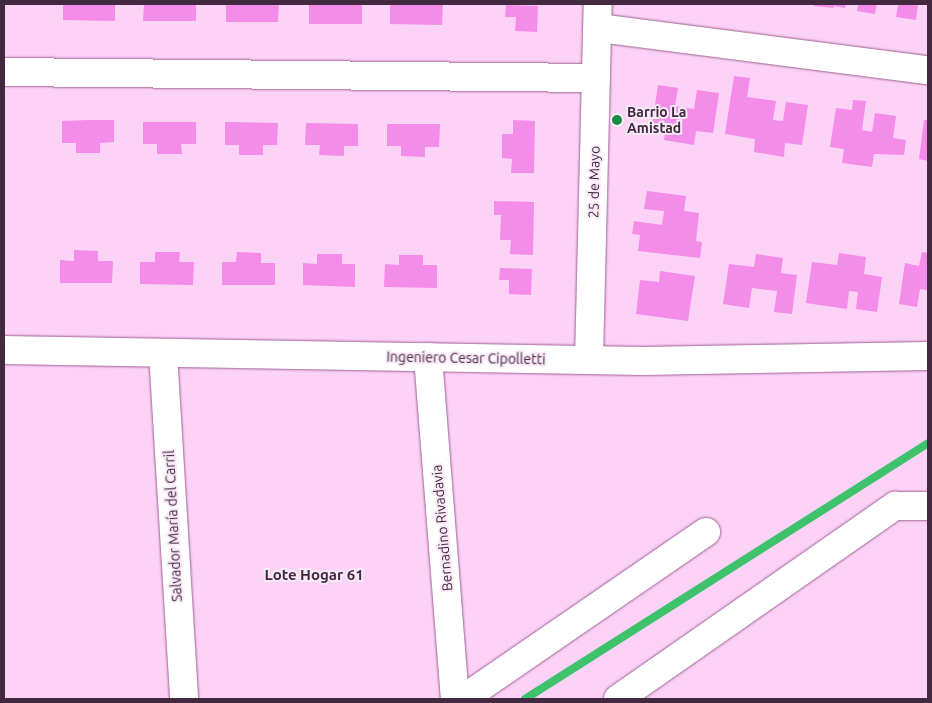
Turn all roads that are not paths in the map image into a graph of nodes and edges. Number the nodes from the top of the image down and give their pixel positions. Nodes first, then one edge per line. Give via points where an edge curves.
1 (598, 16) edge
2 (928, 70) edge
3 (4, 72) edge
4 (596, 78) junction
5 (4, 350) edge
6 (163, 353) junction
7 (928, 356) edge
8 (428, 357) junction
9 (589, 360) junction
10 (928, 506) edge
11 (706, 532) dead end
12 (184, 699) edge
13 (455, 699) edge
14 (463, 699) edge
15 (618, 699) edge

1 - 2 street
1 - 4 street, 25 de Mayo
3 - 4 street
4 - 9 street, 25 de Mayo
5 - 6 street, Ingeniero Cesar Cipolletti
6 - 8 street, Ingeniero Cesar Cipolletti
6 - 12 street, Salvador María del Carril
7 - 9 street, Ingeniero Cesar Cipolletti
8 - 9 street, Ingeniero Cesar Cipolletti
8 - 13 street, Bernadino Rivadavia
10 - 15 street via 895,506
11 - 14 street

